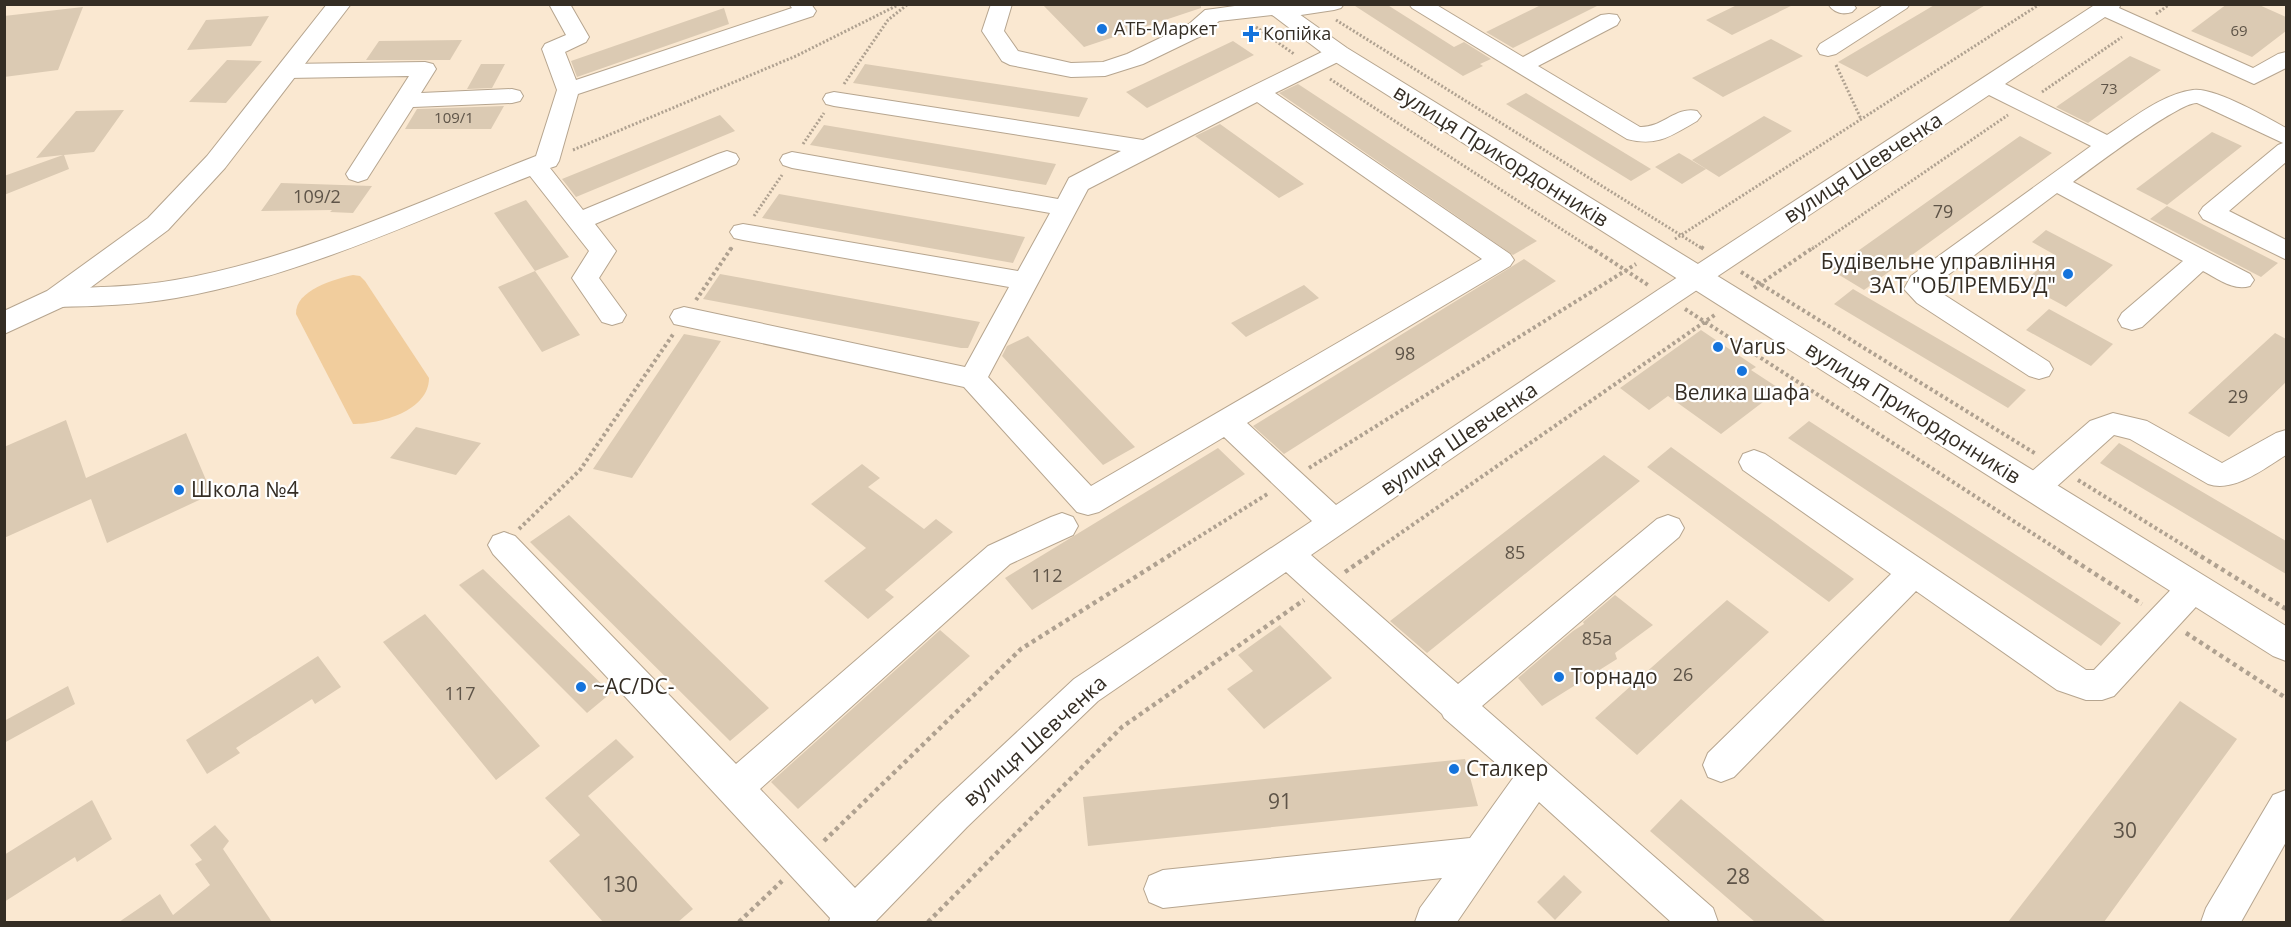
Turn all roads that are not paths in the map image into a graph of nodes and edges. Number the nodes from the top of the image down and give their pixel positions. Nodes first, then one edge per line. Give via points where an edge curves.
1 (340, 4) edge
2 (558, 4) edge
3 (798, 4) edge
4 (1002, 4) edge
5 (1419, 4) edge
6 (1900, 4) edge
7 (1325, 6) edge
8 (2107, 7) edge
9 (1274, 8) edge
10 (1207, 10) edge
11 (1609, 20) dead end
12 (1828, 49) road end
13 (1338, 53) junction
14 (2286, 59) edge
15 (1522, 66) junction
16 (287, 71) junction
17 (1988, 85) junction
18 (568, 90) junction
19 (1259, 93) junction
20 (512, 96) dead end
21 (405, 99) junction
22 (834, 99) road end
23 (1689, 116) dead end
24 (2286, 137) edge
25 (2108, 145) junction
26 (1146, 148) junction
27 (2286, 150) edge
28 (727, 159) dead end
29 (792, 160) road end
30 (541, 163) junction
31 (358, 174) dead end
32 (2056, 183) junction
33 (1065, 208) junction
34 (579, 220) junction
35 (743, 232) road end
36 (2285, 250) edge
37 (2201, 259) junction
38 (1696, 278) junction
39 (2241, 280) dead end
40 (1026, 281) junction
41 (57, 298) junction
42 (612, 315) dead end
43 (684, 317) road end
44 (2132, 320) dead end
45 (4, 324) edge
46 (2039, 369) dead end
47 (973, 379) junction
48 (1226, 421) junction
49 (2286, 441) edge
50 (1755, 462) dead end
51 (2034, 488) junction
52 (1335, 523) junction
53 (1062, 526) dead end
54 (1668, 528) dead end
55 (504, 544) road end
56 (1288, 555) junction
57 (1914, 572) junction
58 (2194, 587) junction
59 (2286, 645) edge
60 (1456, 707) junction
61 (1721, 765) dead end
62 (1535, 777) junction
63 (735, 788) junction
64 (2286, 807) edge
65 (1481, 855) junction
66 (1163, 889) dead end
67 (851, 919) edge
68 (1434, 922) edge
69 (1699, 922) edge
70 (2220, 922) edge

1 - 16 main road
2 - 18 street via 578,37 553,49
3 - 18 street via 805,11
4 - 10 street via 993,31 1010,56 1071,70 1105,69 1135,59 1197,29
5 - 15 street
6 - 12 street
7 - 9 street
8 - 14 street via 2139,26 2254,77
8 - 17 street, вулиця Шевченка
9 - 10 street
9 - 13 main road, вулиця Прикордонників
11 - 15 street
13 - 19 street
13 - 38 main road, вулиця Прикордонників
15 - 23 street via 1635,134 1655,135
16 - 21 street via 424,69
16 - 41 main road via 216,162 158,224
17 - 25 street
17 - 38 street, вулиця Шевченка
18 - 30 street
19 - 26 street
19 - 48 street via 1500,260
20 - 21 street
21 - 31 street
22 - 26 street
24 - 25 street via 2205,99 2185,96
25 - 32 street
26 - 33 street via 1078,184
27 - 36 street via 2212,213
28 - 34 street
29 - 33 street
30 - 34 street
30 - 41 street via 296,257 201,284 131,294
32 - 37 street
32 - 46 street via 1920,282 1917,289
33 - 40 street
34 - 42 street via 603,251 585,278
35 - 40 street
37 - 39 street
37 - 44 street
38 - 51 main road, вулиця Прикордонників
38 - 52 street, вулиця Шевченка
40 - 47 street
41 - 45 main road
43 - 47 street
47 - 48 street via 1088,503
48 - 52 street
49 - 51 street via 2219,476 2137,429 2113,424 2100,429
50 - 57 street
51 - 58 main road, вулиця Прикордонників
52 - 56 street, вулиця Шевченка
53 - 63 street via 999,555
54 - 60 street
55 - 63 street
56 - 60 street
56 - 67 street, вулиця Шевченка via 1086,690
57 - 58 street via 2069,679 2086,686 2102,685
57 - 61 street
58 - 59 main road, вулиця Прикордонників
60 - 62 street
62 - 65 street
62 - 69 street
63 - 67 street via 803,860
64 - 70 street
65 - 66 street
65 - 68 street

